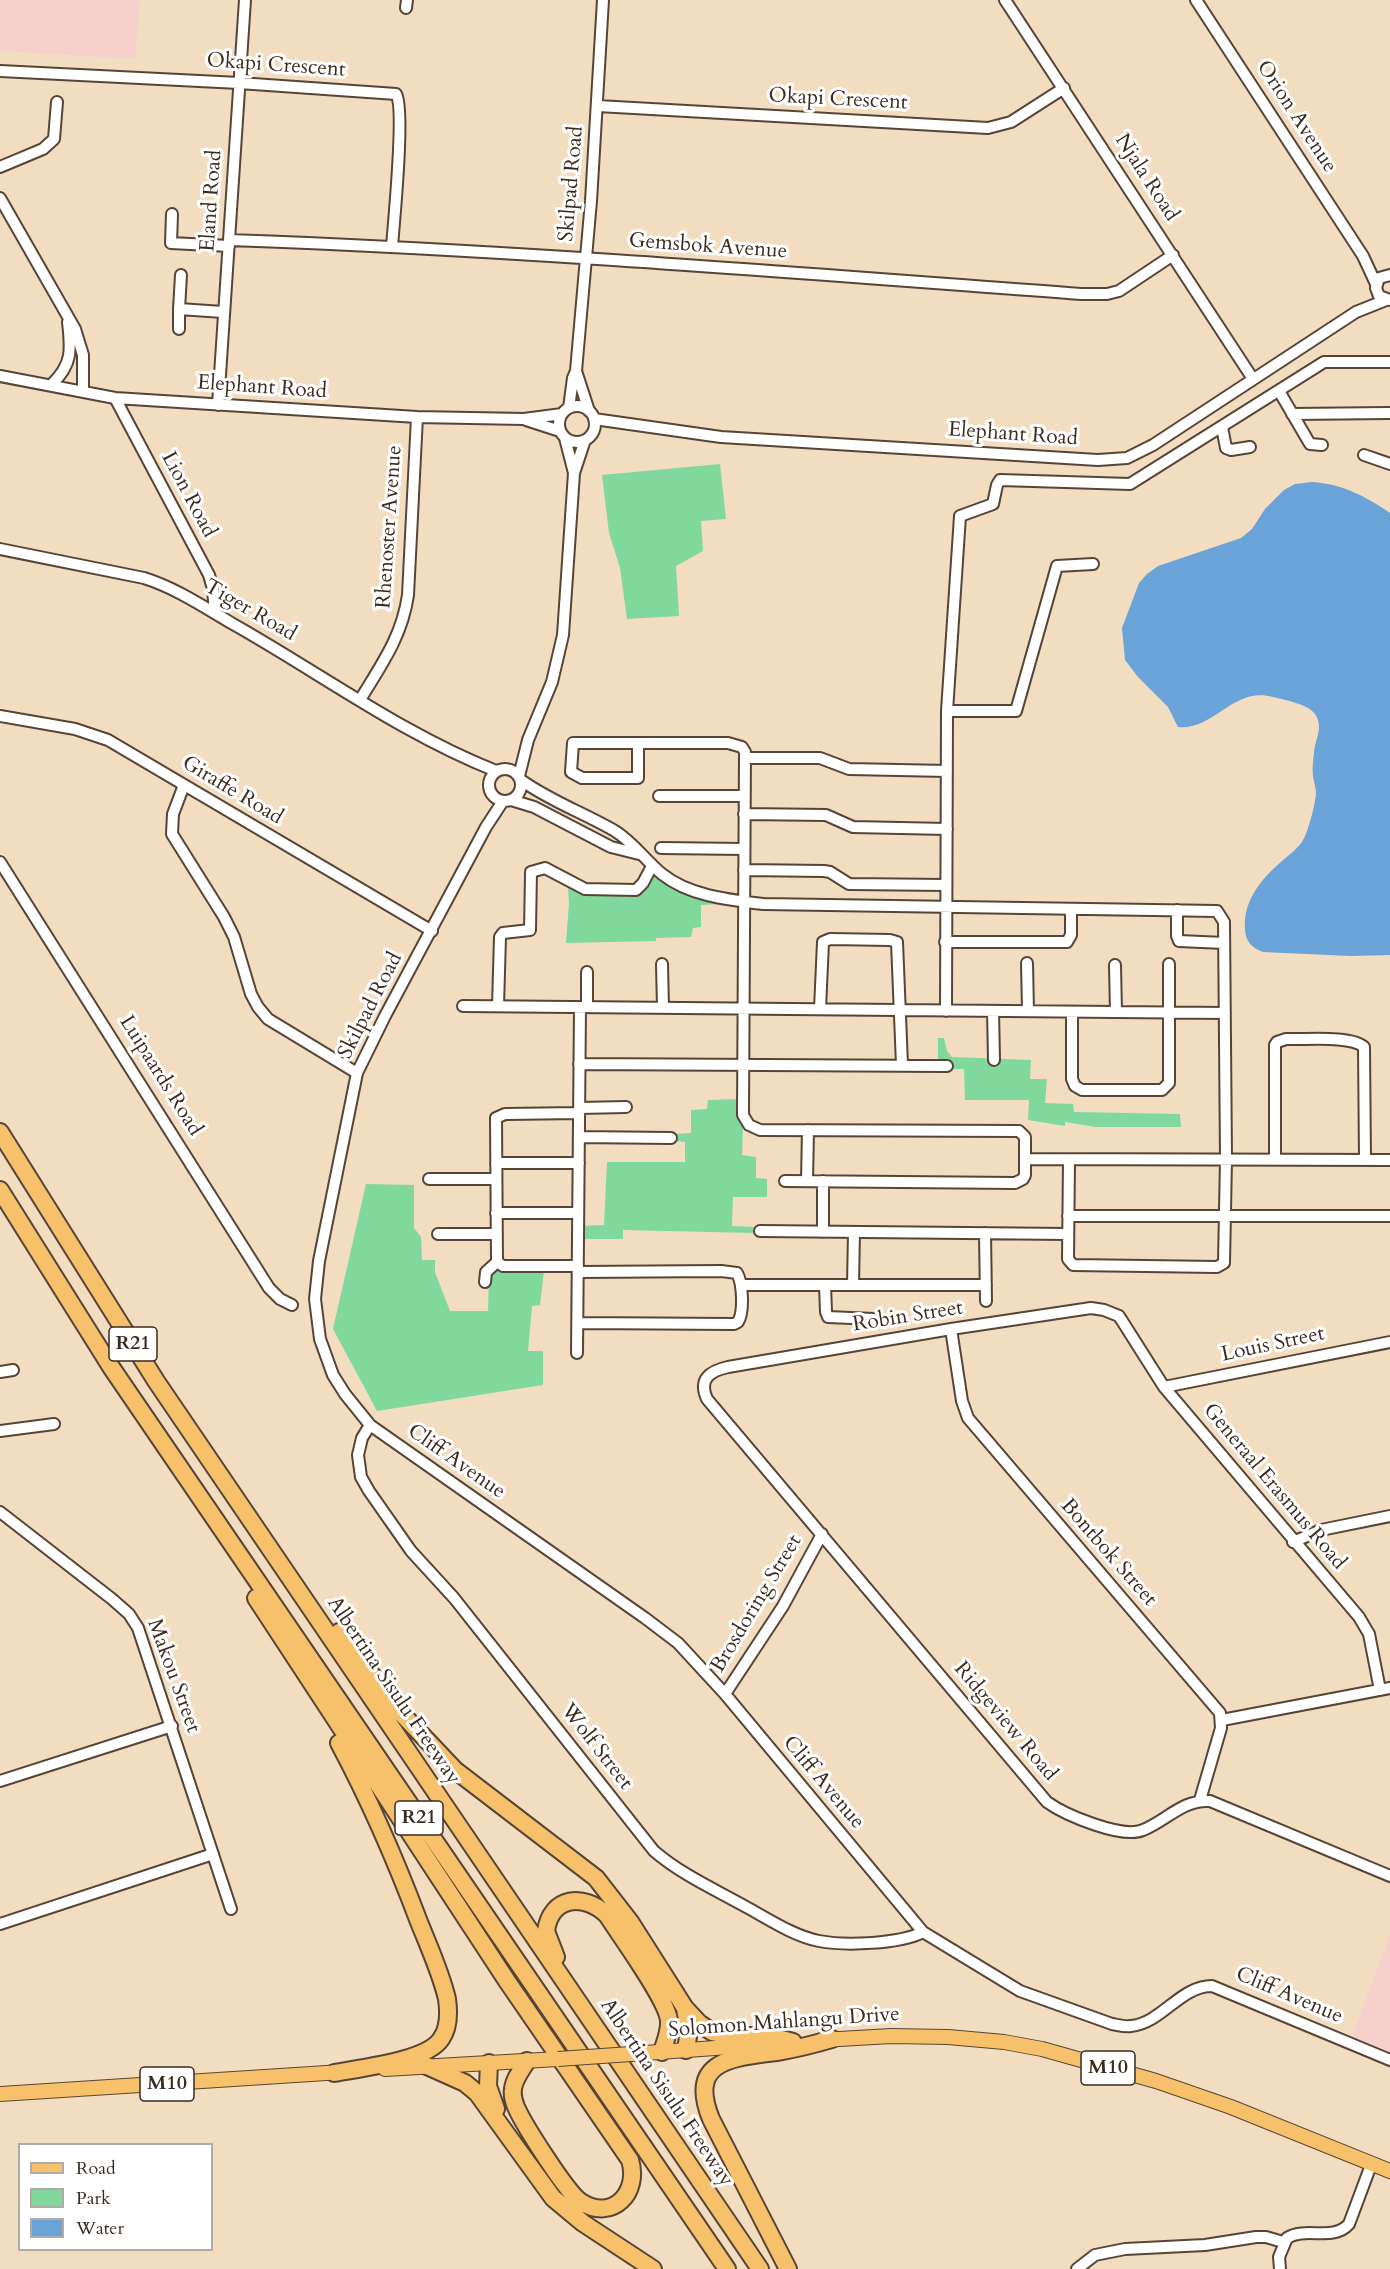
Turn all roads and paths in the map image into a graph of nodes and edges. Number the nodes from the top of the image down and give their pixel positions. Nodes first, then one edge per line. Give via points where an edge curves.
1 (244, 0) edge
2 (603, 0) edge
3 (1005, 0) edge
4 (1196, 0) edge
5 (0, 71) edge
6 (239, 83) junction
7 (1064, 88) junction
8 (57, 102) dead end
9 (598, 106) junction
10 (0, 167) edge
11 (0, 198) edge
12 (172, 214) dead end
13 (229, 243) junction
14 (392, 246) junction
15 (1173, 255) junction
16 (1363, 256) junction
17 (585, 258) junction
18 (181, 275) dead end
19 (1388, 275) edge
20 (1376, 286) junction
21 (1389, 300) edge
22 (179, 309) junction
23 (223, 312) junction
24 (1356, 312) junction
25 (67, 316) junction
26 (178, 329) dead end
27 (1390, 362) edge
28 (576, 371) junction
29 (0, 376) edge
30 (1254, 379) junction
31 (52, 384) junction
32 (83, 390) junction
33 (1279, 392) junction
34 (115, 398) junction
35 (218, 405) junction
36 (566, 411) junction
37 (1390, 413) edge
38 (1292, 414) junction
39 (591, 415) junction
40 (417, 417) junction
41 (524, 419) junction
42 (626, 424) junction
43 (1222, 427) junction
44 (563, 435) junction
45 (589, 436) junction
46 (1322, 446) dead end
47 (1250, 447) dead end
48 (1364, 455) dead end
49 (1390, 464) edge
50 (574, 473) junction
51 (0, 549) edge
52 (1093, 564) dead end
53 (214, 614) junction
54 (360, 700) junction
55 (947, 711) junction
56 (0, 716) edge
57 (528, 740) junction
58 (638, 743) junction
59 (460, 757) junction
60 (745, 758) junction
61 (507, 768) junction
62 (496, 771) junction
63 (947, 771) junction
64 (520, 778) junction
65 (489, 782) junction
66 (184, 785) junction
67 (492, 794) junction
68 (659, 796) dead end
69 (744, 796) junction
70 (507, 800) junction
71 (744, 814) junction
72 (486, 827) junction
73 (946, 829) junction
74 (661, 848) dead end
75 (744, 849) junction
76 (640, 855) junction
77 (0, 862) edge
78 (652, 866) junction
79 (744, 870) junction
80 (946, 885) junction
81 (743, 902) junction
82 (946, 907) junction
83 (1071, 910) junction
84 (1177, 910) junction
85 (432, 931) junction
86 (945, 942) junction
87 (1224, 943) junction
88 (1027, 963) dead end
89 (662, 964) dead end
90 (1169, 964) dead end
91 (1115, 965) dead end
92 (587, 972) dead end
93 (463, 1006) dead end
94 (498, 1006) junction
95 (583, 1007) junction
96 (663, 1008) junction
97 (743, 1009) junction
98 (820, 1009) junction
99 (899, 1010) junction
100 (946, 1011) junction
101 (993, 1011) junction
102 (1028, 1011) junction
103 (1072, 1012) junction
104 (1116, 1012) junction
105 (1169, 1012) junction
106 (1225, 1013) junction
107 (994, 1060) dead end
108 (579, 1064) junction
109 (743, 1064) junction
110 (902, 1065) junction
111 (946, 1066) dead end
112 (357, 1073) junction
113 (626, 1107) dead end
114 (579, 1110) junction
115 (808, 1130) junction
116 (0, 1132) edge
117 (579, 1137) junction
118 (671, 1138) dead end
119 (1025, 1159) junction
120 (1226, 1159) junction
121 (1275, 1159) junction
122 (1069, 1160) junction
123 (1365, 1160) junction
124 (1390, 1160) edge
125 (496, 1163) junction
126 (579, 1163) junction
127 (429, 1179) dead end
128 (496, 1179) junction
129 (785, 1181) dead end
130 (807, 1181) junction
131 (823, 1181) junction
132 (0, 1190) edge
133 (496, 1213) junction
134 (578, 1213) junction
135 (1226, 1215) junction
136 (1068, 1216) junction
137 (1390, 1216) edge
138 (760, 1231) dead end
139 (823, 1232) junction
140 (854, 1232) junction
141 (985, 1233) junction
142 (438, 1234) dead end
143 (496, 1234) junction
144 (1068, 1234) junction
145 (497, 1262) junction
146 (578, 1269) junction
147 (485, 1282) dead end
148 (741, 1285) junction
149 (825, 1285) junction
150 (853, 1285) junction
151 (986, 1285) junction
152 (986, 1301) dead end
153 (292, 1305) dead end
154 (1119, 1316) joint
155 (874, 1318) dead end
156 (316, 1323) joint
157 (578, 1323) junction
158 (951, 1329) junction
159 (1390, 1342) edge
160 (577, 1353) dead end
161 (111, 1367) junction
162 (13, 1370) dead end
163 (0, 1372) edge
164 (705, 1378) joint
165 (1164, 1387) junction
166 (54, 1424) dead end
167 (370, 1425) junction
168 (0, 1431) edge
169 (0, 1512) edge
170 (1390, 1516) edge
171 (822, 1534) junction
172 (1293, 1542) junction
173 (272, 1551) junction
174 (245, 1582) junction
175 (1385, 1689) edge
176 (724, 1694) junction
177 (1222, 1720) junction
178 (172, 1726) junction
179 (0, 1781) edge
180 (1200, 1800) junction
181 (213, 1854) junction
182 (1390, 1876) edge
183 (231, 1908) dead end
184 (0, 1924) edge
185 (923, 1932) junction
186 (685, 2008) junction
187 (832, 2040) junction
188 (793, 2042) junction
189 (686, 2050) junction
190 (658, 2052) junction
191 (1390, 2060) edge
192 (527, 2061) junction
193 (489, 2063) junction
194 (428, 2066) junction
195 (334, 2073) junction
196 (0, 2094) edge
197 (514, 2144) junction
198 (1371, 2164) junction
199 (1390, 2173) edge
200 (1283, 2242) junction
201 (653, 2269) edge
202 (728, 2269) edge
203 (760, 2269) edge
204 (766, 2269) edge
205 (788, 2269) edge
206 (1077, 2269) edge
207 (1280, 2269) edge

1 - 6 street, Eland Road
2 - 9 street, Skilpad Road
3 - 7 street, Njala Road
4 - 16 street, Orion Avenue
5 - 6 street, Okapi Crescent
6 - 13 street, Eland Road
6 - 14 street, Okapi Crescent via 398,95
7 - 9 street, Okapi Crescent via 1011,122 988,128
7 - 15 street, Njala Road
8 - 10 street via 54,139 43,149
9 - 17 street, Skilpad Road
11 - 25 street
12 - 13 street, Gemsbok Avenue via 171,243
13 - 14 street, Gemsbok Avenue
13 - 23 street, Eland Road
14 - 17 street, Gemsbok Avenue
15 - 17 street, Gemsbok Avenue via 1119,291 1094,294
15 - 30 street, Njala Road
16 - 19 street, Orion Avenue
16 - 20 street, Orion Avenue
17 - 28 street, Skilpad Road
18 - 22 street
19 - 20 street, Elephant Road via 1379,278
20 - 21 street, Orion Avenue via 1379,296
20 - 24 street, Elephant Road
21 - 24 street, Elephant Road
22 - 23 street
22 - 26 street
23 - 35 street, Eland Road
24 - 30 street, Elephant Road
25 - 31 street via 70,355 63,374
25 - 32 street via 82,349
27 - 33 street via 1324,362
28 - 36 street, Skilpad Road
28 - 39 street, Skilpad Road
29 - 31 street, Elephant Road
30 - 42 street, Elephant Road via 1153,445 1118,459 721,437
31 - 32 street, Elephant Road
32 - 34 street, Elephant Road
33 - 38 street
33 - 43 street
34 - 35 street, Elephant Road
34 - 53 street, Lion Road via 209,575
35 - 40 street, Elephant Road
36 - 39 street via 579,407
36 - 41 street, Elephant Road
36 - 44 street via 559,426
37 - 38 street
38 - 46 street via 1310,444
39 - 42 street, Elephant Road
39 - 45 street
40 - 41 street, Elephant Road
40 - 54 street, Rhenoster Avenue via 405,617
41 - 44 street, Elephant Road
42 - 45 street, Elephant Road
43 - 47 street via 1226,448
43 - 55 street via 1130,484 1000,480 993,504 962,514
44 - 45 street via 575,442
44 - 50 street
45 - 50 street
48 - 49 street
50 - 57 street via 563,635 552,682
51 - 53 street, Tiger Road via 144,578 166,585
52 - 55 street via 1057,566 1016,711
53 - 54 street, Tiger Road
54 - 59 street, Tiger Road
55 - 63 street
56 - 66 street, Giraffe Road via 96,734
57 - 61 street
57 - 64 street
58 - 58 street via 573,742 571,772 582,778 638,778
58 - 60 street via 728,743 742,747
59 - 62 street, Tiger Road
59 - 65 street, Tiger Road
60 - 63 street via 820,758 849,769
60 - 69 street
61 - 62 street
61 - 64 street
62 - 65 street
63 - 73 street
64 - 70 street via 521,790
64 - 76 street via 542,795 615,831
65 - 67 street
66 - 85 street, Giraffe Road
66 - 112 street via 173,814 172,834 230,928 258,1007 268,1019
67 - 70 street
67 - 72 street, Skilpad Road
68 - 69 street
69 - 71 street
70 - 72 street, Skilpad Road
70 - 76 street via 534,807 611,847
71 - 73 street via 826,814 853,827
71 - 75 street
72 - 85 street, Skilpad Road
73 - 80 street
74 - 75 street
75 - 79 street
76 - 78 street
77 - 153 street, Luipaards Road via 269,1288
78 - 81 street via 685,887
78 - 94 street via 636,890 585,889 545,868 531,872 530,930 507,932 500,937
79 - 80 street via 824,871 849,884
79 - 81 street
80 - 82 street
81 - 82 street
81 - 97 street
82 - 83 street
82 - 86 street
83 - 84 street
83 - 86 street via 1071,935 1067,942
84 - 87 street via 1217,911 1224,922
84 - 87 street via 1179,941
85 - 112 street, Skilpad Road
86 - 100 street
87 - 106 street
88 - 102 street
89 - 96 street
90 - 105 street
91 - 104 street
92 - 95 street
93 - 94 street
94 - 95 street
95 - 96 street
95 - 108 street
96 - 97 street
97 - 98 street
97 - 109 street
98 - 99 street
98 - 99 street via 822,942 830,939 897,942
99 - 100 street
99 - 110 street
100 - 101 street
101 - 102 street
101 - 107 street
102 - 103 street
103 - 104 street
103 - 105 street via 1075,1086 1082,1090 1162,1090 1168,1086
104 - 105 street
105 - 106 street
106 - 120 street
108 - 109 street
108 - 114 street
109 - 110 street
109 - 115 street via 743,1115 749,1125 760,1130
110 - 111 street
112 - 156 street, Skilpad Road via 316,1280
113 - 114 street
114 - 117 street
114 - 125 street via 498,1116
115 - 119 street via 1020,1131 1025,1137
115 - 130 street
116 - 173 highway, Albertina Sisulu Freeway / R21 via 156,1381
117 - 118 street
117 - 126 street
119 - 122 street
119 - 131 street via 1023,1179 1015,1183
120 - 121 street
120 - 122 street
120 - 135 street
121 - 123 street
121 - 123 street via 1275,1045 1286,1040 1347,1040 1364,1047
122 - 136 street
123 - 124 street
125 - 126 street
125 - 128 street
126 - 134 street
127 - 128 street
128 - 133 street
129 - 130 street
130 - 131 street
131 - 139 street
132 - 161 highway, R21
133 - 134 street
133 - 143 street
134 - 146 street
135 - 136 street
135 - 137 street
135 - 144 street via 1226,1259 1217,1267 1073,1265 1068,1259
136 - 144 street
138 - 139 street
139 - 140 street
140 - 141 street
140 - 150 street
141 - 144 street
141 - 151 street
142 - 143 street
143 - 145 street
145 - 146 street via 503,1266
145 - 147 street via 486,1272
146 - 148 street via 732,1272 737,1273
146 - 157 street
148 - 149 street
148 - 157 street via 741,1315 734,1324
149 - 150 street
149 - 155 street via 828,1317
150 - 151 street
151 - 152 street
154 - 158 street, Robin Street via 1091,1308
154 - 165 street, Generaal Erasmus Road
156 - 167 street, Cliff Avenue via 333,1375
157 - 160 street
158 - 164 street, Robin Street via 728,1367
158 - 177 street, Bontbok Street via 968,1418 1216,1708
159 - 165 street, Louis Street
161 - 174 highway via 130,1407
161 - 202 highway, R21
162 - 163 street
164 - 171 street, Ridgeview Road via 707,1399
165 - 172 street, Generaal Erasmus Road
166 - 168 street
167 - 176 street, Cliff Avenue via 665,1632
167 - 185 street, Wolf Street via 358,1455 361,1477 369,1491 411,1551 454,1598 654,1851 669,1864 750,1909 819,1941 903,1940
169 - 178 street, Makou Street via 134,1620
170 - 172 street via 1321,1530
171 - 176 street, Brosdoring Street via 783,1606
171 - 180 street, Ridgeview Road via 1047,1802 1118,1831 1137,1833
172 - 175 street, Generaal Erasmus Road via 1359,1617
173 - 186 highway via 401,1713 455,1770 596,1878 631,1923
173 - 203 highway, Albertina Sisulu Freeway / R21
174 - 192 highway via 507,1981 630,2160 633,2184 625,2197 613,2205 588,2205 573,2194 520,2114 513,2089
174 - 195 highway via 357,1777 414,1906 447,2001 447,2025 437,2045 407,2057
175 - 177 street
176 - 185 street, Cliff Avenue
177 - 180 street
178 - 179 street
178 - 181 street, Makou Street
180 - 182 street
181 - 183 street, Makou Street
181 - 184 street
185 - 191 street, Cliff Avenue via 1020,1991 1112,2024 1137,2025 1189,1992 1212,1986
186 - 188 highway via 712,2032 770,2036
186 - 189 highway via 689,2030
187 - 188 main road, Solomon Mahlangu Drive / M10
187 - 198 main road, Solomon Mahlangu Drive / M10 via 948,2037 1042,2049 1220,2103
187 - 205 highway via 732,2059 711,2071 703,2087 715,2127
188 - 189 main road, Solomon Mahlangu Drive / M10
189 - 190 main road, Solomon Mahlangu Drive / M10
190 - 192 main road, Solomon Mahlangu Drive / M10, bridge
190 - 204 highway via 669,2028 667,2013 607,1915 584,1902 560,1905 549,1916 546,1931 558,1961
192 - 193 main road, Solomon Mahlangu Drive / M10
193 - 194 main road, Solomon Mahlangu Drive / M10
193 - 197 highway via 490,2093
194 - 195 main road, Solomon Mahlangu Drive / M10
194 - 197 highway via 477,2092
195 - 196 main road, Solomon Mahlangu Drive / M10
197 - 201 highway via 545,2189 565,2209
198 - 199 main road, Solomon Mahlangu Drive / M10
198 - 200 street via 1346,2228 1333,2233 1298,2233
200 - 206 street via 1266,2237 1125,2249 1095,2255
200 - 207 street

